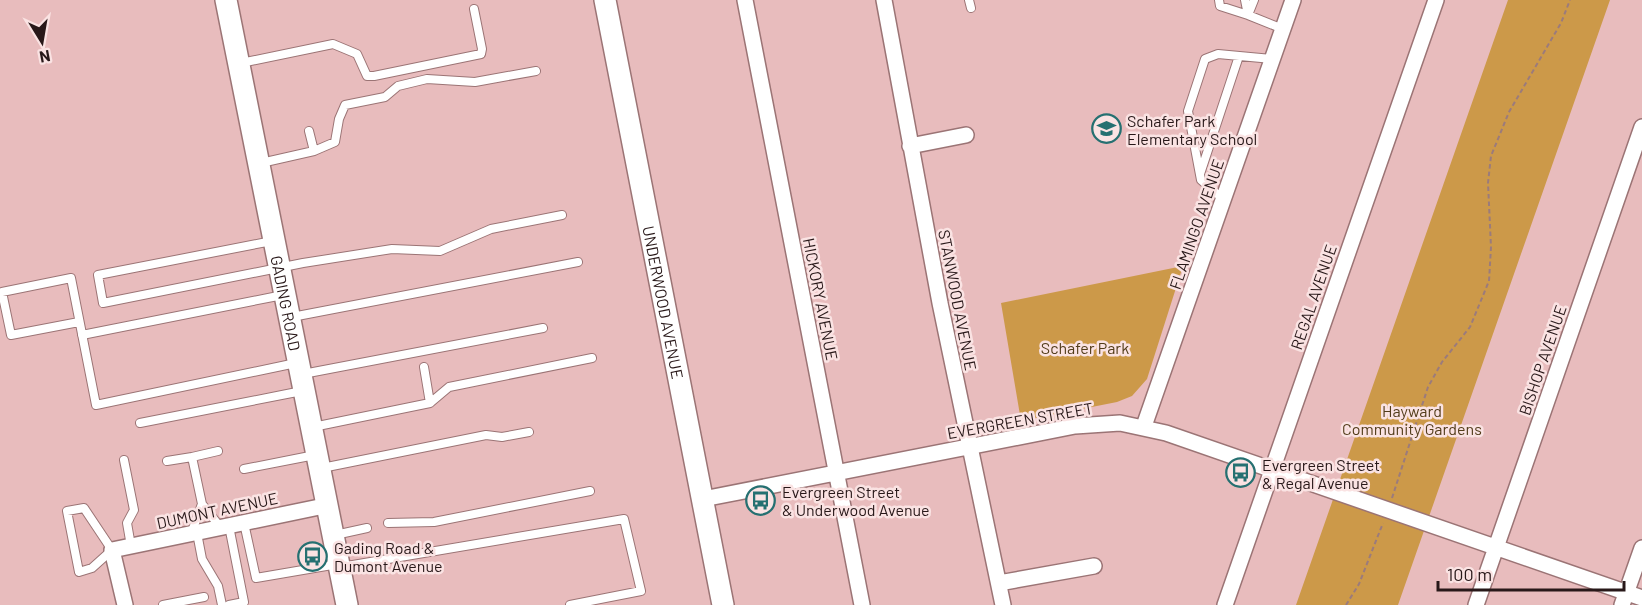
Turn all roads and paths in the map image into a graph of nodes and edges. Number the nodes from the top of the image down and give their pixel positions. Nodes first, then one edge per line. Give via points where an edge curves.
1 (227, 0) edge
2 (605, 0) edge
3 (745, 0) edge
4 (884, 0) edge
5 (1219, 0) edge
6 (1245, 0) edge
7 (1254, 0) edge
8 (1293, 0) edge
9 (1436, 0) edge
10 (1570, 0) edge
11 (474, 9) dead end
12 (1248, 15) junction
13 (1283, 29) junction
14 (1239, 56) junction
15 (1272, 59) junction
16 (240, 63) junction
17 (536, 71) dead end
18 (1642, 127) edge
19 (309, 131) dead end
20 (966, 135) dead end
21 (910, 146) junction
22 (314, 151) junction
23 (260, 164) junction
24 (1635, 172) edge
25 (1200, 174) junction
26 (1223, 199) junction
27 (562, 215) dead end
28 (275, 241) junction
29 (578, 262) dead end
30 (280, 266) junction
31 (286, 294) junction
32 (291, 317) junction
33 (79, 322) junction
34 (543, 328) dead end
35 (82, 335) junction
36 (592, 358) dead end
37 (424, 367) dead end
38 (303, 376) junction
39 (430, 403) junction
40 (140, 423) dead end
41 (1144, 426) junction
42 (314, 427) junction
43 (529, 432) dead end
44 (970, 446) junction
45 (218, 451) dead end
46 (192, 457) junction
47 (124, 460) dead end
48 (167, 461) dead end
49 (320, 461) junction
50 (244, 469) dead end
51 (1272, 470) junction
52 (836, 472) junction
53 (590, 491) dead end
54 (703, 499) junction
55 (202, 504) junction
56 (329, 505) junction
57 (1388, 510) junction
58 (388, 523) dead end
59 (232, 525) junction
60 (367, 528) dead end
61 (194, 533) junction
62 (335, 535) junction
63 (131, 546) junction
64 (1497, 548) junction
65 (1642, 548) edge
66 (111, 550) junction
67 (340, 565) junction
68 (1094, 566) dead end
69 (999, 583) junction
70 (204, 597) dead end
71 (1642, 598) edge
72 (1625, 599) edge
73 (125, 605) edge
74 (163, 605) edge
75 (222, 605) edge
76 (229, 605) edge
77 (347, 605) edge
78 (570, 605) edge
79 (723, 605) edge
80 (862, 605) edge
81 (1003, 605) edge
82 (1225, 605) edge
83 (1346, 605) edge
84 (1476, 605) edge

1 - 16 street, GADING ROAD
2 - 54 street, UNDERWOOD AVENUE
3 - 52 street, HICKORY AVENUE
4 - 21 street, STANWOOD AVENUE
5 - 12 lane via 1220,6
6 - 12 lane
7 - 12 lane
8 - 13 street, FLAMINGO AVENUE
9 - 51 street, REGAL AVENUE
10 - 57 path via 1561,23 1509,112 1491,156 1487,210 1489,282 1470,327 1428,387
11 - 16 lane via 481,54 374,76 367,76 357,54 333,44
12 - 13 lane
13 - 15 street, FLAMINGO AVENUE
14 - 15 lane
14 - 25 lane
14 - 25 lane via 1218,54 1205,59 1188,111
15 - 26 street, FLAMINGO AVENUE
16 - 23 street, GADING ROAD
17 - 22 lane via 475,82 427,79 398,86 385,97 345,105 335,142
18 - 24 street, BISHOP AVENUE
19 - 22 lane
20 - 21 street
21 - 44 street, STANWOOD AVENUE
22 - 23 lane
23 - 28 street, GADING ROAD
24 - 64 street, BISHOP AVENUE
25 - 26 lane via 1201,180
26 - 41 street, FLAMINGO AVENUE
27 - 30 lane via 491,229 440,251 392,249
28 - 30 street, GADING ROAD
28 - 30 lane via 98,274 103,303
29 - 32 lane
30 - 31 street, GADING ROAD
31 - 32 street, GADING ROAD
31 - 35 lane
32 - 38 street, GADING ROAD
33 - 33 lane via 71,279 2,292 11,335
33 - 35 lane
34 - 38 lane
35 - 38 lane via 96,405
36 - 39 lane via 449,387
37 - 39 lane
38 - 40 lane
38 - 42 street, GADING ROAD
39 - 42 lane
41 - 44 street, EVERGREEN STREET via 1085,424
41 - 51 street, EVERGREEN STREET
42 - 49 street, GADING ROAD
43 - 49 lane
44 - 52 street, EVERGREEN STREET
44 - 69 street, STANWOOD AVENUE
45 - 46 lane
46 - 48 lane
46 - 55 lane
47 - 63 lane via 134,510 127,523
49 - 50 lane
49 - 56 street, GADING ROAD
51 - 57 street, EVERGREEN STREET
51 - 82 street, REGAL AVENUE
52 - 54 street, EVERGREEN STREET
52 - 80 street, HICKORY AVENUE
53 - 58 lane via 434,522
54 - 79 street, UNDERWOOD AVENUE
55 - 59 lane
55 - 61 lane
56 - 59 street, DUMONT AVENUE
56 - 62 street, GADING ROAD
57 - 64 street, EVERGREEN STREET
57 - 83 path via 1359,584
59 - 61 street, DUMONT AVENUE
59 - 67 lane via 256,578
59 - 76 lane via 244,602
60 - 62 lane
61 - 63 street, DUMONT AVENUE
61 - 75 lane via 202,559 218,586
62 - 67 street, GADING ROAD
63 - 66 street, DUMONT AVENUE
64 - 72 street, EVERGREEN STREET
64 - 84 street, BISHOP AVENUE
65 - 72 street
66 - 66 lane via 84,508 67,511 79,572 92,568
66 - 73 street
67 - 77 street, GADING ROAD
67 - 78 lane via 624,519 640,591
68 - 69 street
69 - 81 street, STANWOOD AVENUE
70 - 74 lane
71 - 72 street, EVERGREEN STREET

